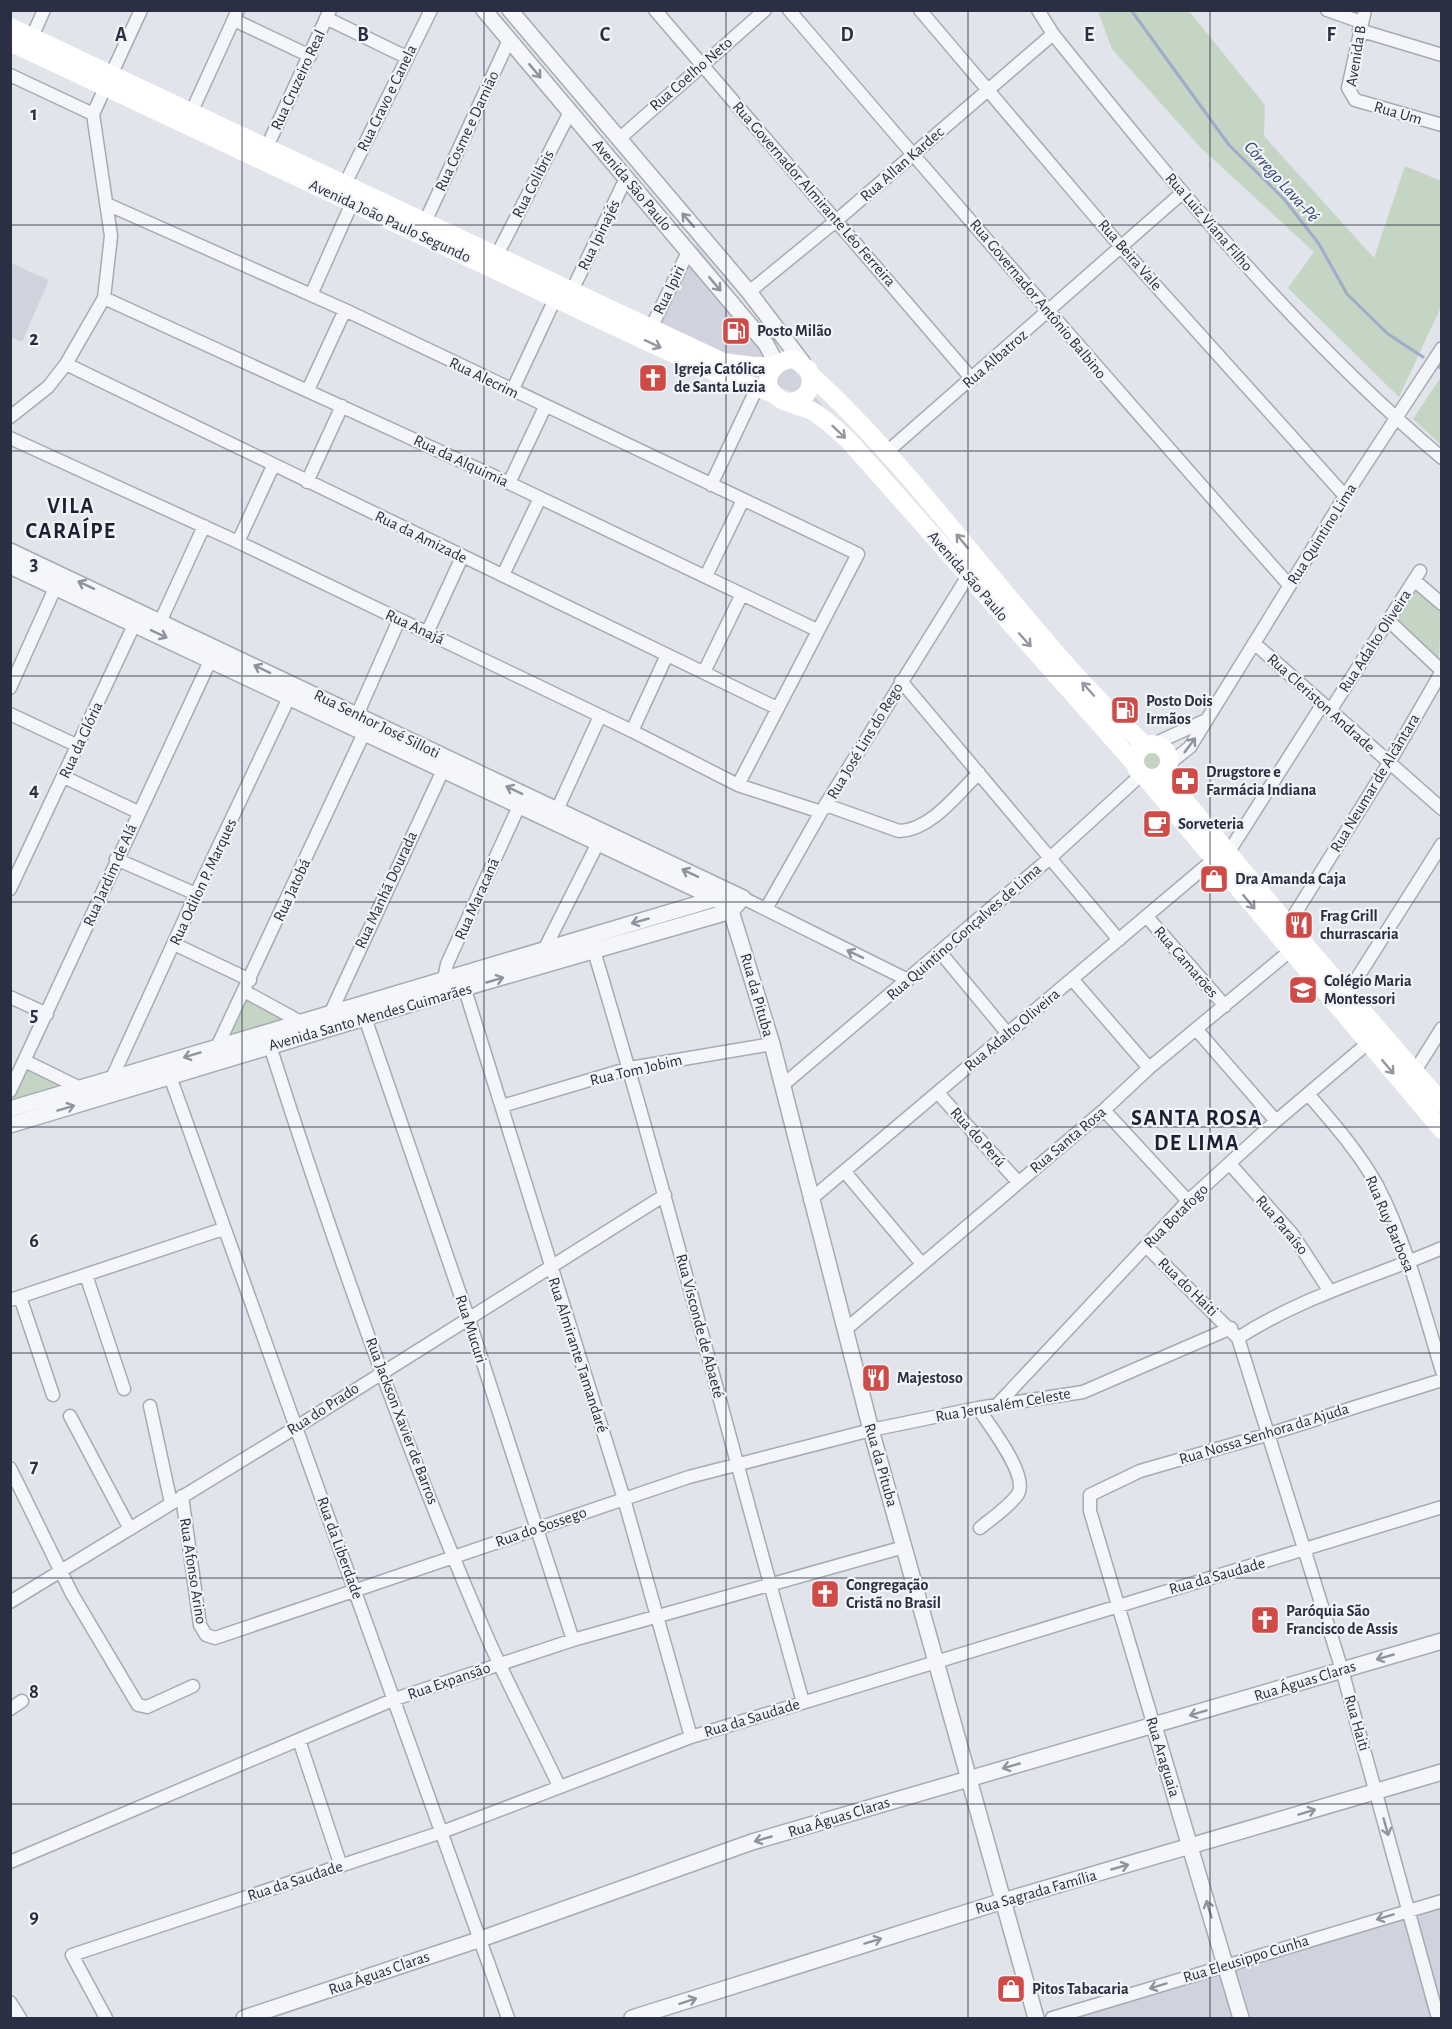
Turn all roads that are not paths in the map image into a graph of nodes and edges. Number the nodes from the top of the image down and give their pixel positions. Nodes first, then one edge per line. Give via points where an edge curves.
1 (44, 10) edge
2 (141, 10) edge
3 (431, 10) edge
4 (484, 10) edge
5 (510, 10) edge
6 (655, 10) edge
7 (765, 10) edge
8 (789, 10) edge
9 (920, 10) edge
10 (1038, 10) edge
11 (1326, 10) edge
12 (328, 14) edge
13 (236, 15) edge
14 (1362, 21) edge
15 (10, 27) edge
16 (1053, 34) junction
17 (32, 37) junction
18 (509, 40) junction
19 (10, 42) edge
20 (1442, 55) edge
21 (310, 56) junction
22 (406, 57) junction
23 (702, 64) junction
24 (10, 75) edge
25 (108, 81) junction
26 (988, 90) junction
27 (1355, 100) joint
28 (570, 112) junction
29 (191, 113) junction
30 (93, 114) junction
31 (1442, 125) edge
32 (619, 139) junction
33 (266, 149) junction
34 (912, 154) junction
35 (626, 178) junction
36 (344, 186) junction
37 (1182, 193) junction
38 (352, 203) junction
39 (108, 205) junction
40 (837, 220) junction
41 (425, 222) junction
42 (1122, 247) junction
43 (688, 252) junction
44 (496, 257) junction
45 (749, 292) junction
46 (310, 295) junction
47 (104, 298) junction
48 (564, 298) junction
49 (345, 310) junction
50 (1047, 312) junction
51 (651, 328) junction
52 (1442, 348) edge
53 (66, 364) junction
54 (775, 365) junction
55 (807, 369) junction
56 (972, 379) junction
57 (308, 390) junction
58 (512, 391) junction
59 (764, 391) junction
60 (790, 402) junction
61 (342, 406) junction
62 (545, 407) junction
63 (10, 417) edge
64 (1397, 420) junction
65 (10, 438) edge
66 (887, 452) junction
67 (1442, 458) edge
68 (273, 466) junction
69 (307, 482) junction
70 (509, 483) junction
71 (711, 484) junction
72 (1345, 496) junction
73 (540, 498) junction
74 (743, 500) junction
75 (204, 526) junction
76 (238, 542) junction
77 (10, 550) edge
78 (462, 557) junction
79 (10, 566) edge
80 (503, 575) junction
81 (706, 576) junction
82 (968, 576) junction
83 (1289, 585) junction
84 (56, 586) junction
85 (742, 594) junction
86 (1442, 604) edge
87 (160, 620) junction
88 (399, 620) junction
89 (1388, 620) junction
90 (135, 623) junction
91 (817, 630) junction
92 (427, 633) junction
93 (1254, 643) junction
94 (667, 655) junction
95 (211, 659) junction
96 (1442, 671) edge
97 (704, 672) junction
98 (14, 673) edge
99 (901, 681) junction
100 (10, 688) edge
101 (293, 691) junction
102 (777, 708) junction
103 (1326, 708) junction
104 (10, 714) edge
105 (357, 715) junction
106 (600, 716) junction
107 (1204, 721) junction
108 (632, 731) junction
109 (364, 733) junction
110 (1150, 744) junction
111 (78, 746) junction
112 (1389, 763) junction
113 (1166, 769) junction
114 (443, 770) junction
115 (1140, 772) junction
116 (979, 773) junction
117 (64, 777) junction
118 (738, 784) junction
119 (519, 806) junction
120 (824, 808) junction
121 (557, 810) junction
122 (1442, 810) edge
123 (138, 812) junction
124 (598, 843) junction
125 (1442, 844) edge
126 (1221, 856) junction
127 (1050, 858) junction
128 (116, 859) junction
129 (10, 889) edge
130 (196, 894) junction
131 (737, 895) junction
132 (717, 899) junction
133 (766, 909) junction
134 (731, 911) junction
135 (1148, 918) junction
136 (1288, 925) junction
137 (1119, 940) junction
138 (174, 944) junction
139 (545, 948) junction
140 (594, 951) junction
141 (1290, 951) junction
142 (940, 952) junction
143 (460, 974) junction
144 (1072, 979) junction
145 (908, 980) junction
146 (247, 986) junction
147 (445, 986) junction
148 (465, 989) junction
149 (1347, 994) junction
150 (10, 997) edge
151 (1225, 1006) junction
152 (331, 1012) junction
153 (47, 1014) junction
154 (365, 1018) junction
155 (299, 1021) junction
156 (1442, 1028) edge
157 (1196, 1029) junction
158 (1008, 1034) junction
159 (1368, 1043) junction
160 (771, 1044) junction
161 (270, 1046) junction
162 (217, 1047) junction
163 (25, 1061) junction
164 (630, 1068) junction
165 (1149, 1068) junction
166 (167, 1070) junction
167 (1415, 1071) junction
168 (111, 1080) junction
169 (783, 1085) junction
170 (80, 1088) junction
171 (10, 1091) edge
172 (938, 1093) junction
173 (1308, 1094) junction
174 (1442, 1102) edge
175 (502, 1106) junction
176 (10, 1109) edge
177 (1104, 1110) junction
178 (1276, 1121) junction
179 (10, 1125) edge
180 (1442, 1130) edge
181 (1230, 1164) junction
182 (845, 1172) junction
183 (1018, 1182) junction
184 (665, 1195) junction
185 (810, 1200) junction
186 (1188, 1201) junction
187 (223, 1229) junction
188 (1146, 1246) junction
189 (1442, 1248) edge
190 (1408, 1263) junction
191 (922, 1264) junction
192 (549, 1266) junction
193 (86, 1275) junction
194 (1329, 1290) junction
195 (15, 1298) edge
196 (468, 1317) junction
197 (845, 1330) junction
198 (1235, 1333) junction
199 (382, 1371) junction
200 (1442, 1371) edge
201 (1442, 1380) edge
202 (124, 1389) dead end
203 (53, 1395) dead end
204 (998, 1404) junction
205 (150, 1406) dead end
206 (978, 1408) junction
207 (70, 1416) dead end
208 (296, 1428) junction
209 (871, 1430) junction
210 (1269, 1434) junction
211 (736, 1465) junction
212 (12, 1477) edge
213 (1090, 1495) joint
214 (624, 1499) junction
215 (176, 1500) junction
216 (1442, 1507) edge
217 (535, 1528) junction
218 (980, 1528) dead end
219 (130, 1529) junction
220 (904, 1547) junction
221 (1306, 1550) junction
222 (453, 1557) junction
223 (61, 1571) junction
224 (770, 1586) junction
225 (355, 1589) junction
226 (10, 1602) edge
227 (1118, 1605) junction
228 (657, 1617) junction
229 (215, 1638) joint
230 (573, 1640) junction
231 (1442, 1641) edge
232 (937, 1662) junction
233 (499, 1664) junction
234 (1342, 1670) junction
235 (193, 1686) dead end
236 (395, 1699) junction
237 (22, 1701) dead end
238 (803, 1702) junction
239 (10, 1708) edge
240 (1154, 1726) junction
241 (691, 1737) junction
242 (299, 1740) junction
243 (1442, 1772) edge
244 (967, 1778) junction
245 (559, 1786) junction
246 (1376, 1791) junction
247 (442, 1832) junction
248 (1190, 1847) junction
249 (10, 1862) edge
250 (341, 1866) junction
251 (1003, 1901) junction
252 (1442, 1901) edge
253 (1409, 1910) junction
254 (481, 1939) junction
255 (1226, 1965) junction
256 (10, 2002) edge
257 (20, 2019) edge
258 (106, 2019) edge
259 (244, 2019) edge
260 (508, 2019) edge
261 (632, 2019) edge
262 (1036, 2019) edge
263 (1052, 2019) edge
264 (1241, 2019) edge
265 (1438, 2019) edge

1 - 17 street
2 - 25 street
3 - 22 street, Rua Cravo e Canela
4 - 18 street, Avenida São Paulo
5 - 32 street, Avenida São Paulo
6 - 23 street, Rua Governador Almirante Léo Ferreira
7 - 23 street, Rua Coelho Neto
8 - 34 street, Rua Governador Antônio Balbino
9 - 26 street, Rua Beira Vale
10 - 16 street, Rua Luiz Viana Filho
11 - 14 street
12 - 21 street, Rua Cruzeiro Real
12 - 22 street
13 - 21 street
13 - 29 street
14 - 20 street
14 - 27 street, Avenida B via 1348,88
15 - 17 main road, Avenida João Paulo Segundo
16 - 26 street, Rua Allan Kardec
16 - 37 street, Rua Luiz Viana Filho
17 - 25 main road, Avenida João Paulo Segundo
18 -> 28 street, Avenida São Paulo
18 - 41 street, Rua Cosme e Damião
19 - 25 main road, Avenida João Paulo Segundo
21 - 33 street, Rua Cruzeiro Real
22 - 36 street, Rua Cravo e Canela
23 - 32 street, Rua Coelho Neto
23 - 40 street, Rua Governador Almirante Léo Ferreira
24 - 30 street
25 - 29 main road, Avenida João Paulo Segundo
25 - 30 street
25 - 38 main road, Avenida João Paulo Segundo
26 - 34 street, Rua Allan Kardec
26 - 42 street, Rua Beira Vale
27 - 31 street, Rua Um
28 - 35 street, Avenida São Paulo
28 - 44 street, Rua Colibris
29 - 33 main road, Avenida João Paulo Segundo
30 - 39 street
45 -> 32 street, Avenida São Paulo
33 - 36 main road, Avenida João Paulo Segundo
34 - 40 street, Rua Allan Kardec
34 - 50 street, Rua Governador Antônio Balbino
35 - 43 street, Avenida São Paulo
35 - 48 street, Rua Ipinajés
36 - 41 main road, Avenida João Paulo Segundo
37 - 42 street, Rua Albatroz
37 - 64 street, Rua Luiz Viana Filho
38 - 46 street
38 - 48 main road, Avenida João Paulo Segundo
39 - 46 street, Rua Alecrim
39 - 47 street via 110,259
40 - 45 street, Rua Allan Kardec
40 - 56 street, Rua Governador Almirante Léo Ferreira
41 - 44 main road, Avenida João Paulo Segundo
42 - 50 street, Rua Albatroz
42 - 72 street, Rua Beira Vale
43 - 51 street, Rua Ipiri
43 -> 54 street, Avenida São Paulo via 766,344
44 - 48 main road, Avenida João Paulo Segundo
45 - 55 street, Avenida São Paulo
46 - 49 street, Rua Alecrim
47 - 53 street
47 - 57 street, Rua da Alquimia
48 - 51 main road, Avenida João Paulo Segundo
48 - 58 street, Rua Ipinajés
48 -> 59 main road, Avenida João Paulo Segundo
49 - 57 street
49 - 58 street, Rua Alecrim
50 - 56 street, Rua Albatroz
50 - 83 street, Rua Governador Antônio Balbino
51 - 54 main road, Avenida João Paulo Segundo via 723,362
52 - 64 street, Rua Quintino Lima
53 - 63 street via 48,387
53 - 68 street, Rua da Amizade
54 - 55 main road via 794,359
54 - 59 main road
55 - 60 main road via 807,394
55 - 66 main road, Avenida São Paulo
56 - 66 street, Rua Albatroz
57 - 61 street, Rua da Alquimia
58 - 62 street, Rua Alecrim
59 - 60 main road, Avenida São Paulo
59 - 71 street
60 -> 82 main road, Avenida São Paulo via 813,412 849,441
61 - 69 street
61 - 70 street, Rua da Alquimia
62 - 70 street
62 - 71 street, Rua Alecrim
64 - 67 street, Rua Luiz Viana Filho
64 - 72 street, Rua Quintino Lima
65 - 75 street, Rua Anajá
110 -> 66 main road, Avenida São Paulo via 1096,699
68 - 69 street, Rua da Amizade
68 - 76 street
69 - 78 street, Rua da Amizade
70 - 73 street, Rua da Alquimia
71 - 74 street, Rua Alecrim
72 - 83 street, Rua Quintino Lima
73 - 80 street
73 - 81 street, Rua da Alquimia
74 - 81 street
74 - 91 street, Rua Alecrim via 858,554
75 - 76 street, Rua Anajá
75 - 87 street
76 - 88 street, Rua Anajá
87 -> 77 street, Rua Senhor José Silloti
78 - 80 street, Rua da Amizade
78 - 92 street
79 - 84 street, Rua Senhor José Silloti
80 - 94 street, Rua da Amizade
81 - 85 street, Rua da Alquimia
82 - 99 street, Rua José Lins do Rego
82 -> 115 main road, Avenida São Paulo
83 - 93 street, Rua Quintino Lima
84 - 90 street, Rua Senhor José Silloti
84 - 98 street
85 - 91 street, Rua da Alquimia
85 - 97 street
86 - 89 street, Rua Adalto Oliveira via 1417,575
101 -> 87 street, Rua Senhor José Silloti
88 - 92 street, Rua Anajá
88 - 105 street
89 - 96 street
89 - 103 street, Rua Adalto Oliveira
90 -> 95 street, Rua Senhor José Silloti
90 - 111 street, Rua da Glória
91 - 102 street
92 - 106 street, Rua Anajá
93 - 103 street, Rua Cleriston Andrade
93 - 107 street, Rua Quintino Lima
94 - 97 street, Rua da Amizade
94 - 108 street
95 - 101 street, Rua Senhor José Silloti
95 - 123 street, Rua Jardim de Alá
96 - 112 street, Rua Neumar de Alcântara
97 - 102 street, Rua da Amizade
98 - 100 street
99 - 116 street
99 - 120 street, Rua José Lins do Rego
101 - 105 street, Rua Senhor José Silloti
101 - 109 street, Rua Senhor José Silloti
101 - 130 street, Rua Odilon P. Marques
102 - 118 street
103 - 112 street, Rua Cleriston Andrade
103 - 126 street, Rua Adalto Oliveira
104 - 111 street
121 -> 105 street, Rua Senhor José Silloti
106 - 108 street, Rua Anajá
106 - 121 street
107 - 110 street
113 -> 107 street, Rua Quintino Lima via 1190,747
108 - 118 street, Rua Anajá
109 - 114 street, Rua Senhor José Silloti
109 - 146 street, Rua Jatobá
110 - 113 main road, Avenida São Paulo via 1167,750
110 - 115 main road via 1138,750
111 - 117 street, Rua da Glória
112 - 122 street, Rua Cleriston Andrade
112 - 136 street, Rua Neumar de Alcântara
113 - 115 main road via 1155,778
113 - 126 main road, Avenida São Paulo
114 - 119 street, Rua Senhor José Silloti
114 - 152 street, Rua Manhã Dourada
115 - 126 main road, Avenida São Paulo
115 - 127 street, Rua Quintino Gonçalves de Lima
116 - 120 street, Rua Anajá via 937,813 910,830 898,831
116 - 127 street
117 - 123 street
117 - 129 street, Rua da Glória
118 - 120 street, Rua Anajá
119 - 124 street, Rua Senhor José Silloti
119 - 147 street, Rua Maracanã via 447,964
120 - 133 street, Rua José Lins do Rego
131 -> 121 street, Rua Senhor José Silloti
123 - 128 street, Rua Jardim de Alá
124 - 132 street, Rua Senhor José Silloti
124 - 139 street
125 - 149 street
126 - 135 street, Rua Adalto Oliveira
126 - 136 main road, Avenida São Paulo
126 -> 141 main road, Avenida São Paulo
127 - 137 street
127 - 142 street, Rua Quintino Gonçalves de Lima
128 - 130 street
128 - 153 street, Rua Jardim de Alá
130 - 138 street, Rua Odilon P. Marques
131 - 132 street, Avenida Santo Mendes Guimarães
131 - 133 street
131 - 134 street
132 - 134 street, Rua Senhor José Silloti
132 -> 139 street, Avenida Santo Mendes Guimarães
145 -> 133 street
134 - 140 street, Avenida Santo Mendes Guimarães
134 - 160 street, Rua da Pituba
135 - 137 street, Rua Adalto Oliveira
135 - 151 street, Rua Camarões
136 - 149 main road, Avenida São Paulo
137 - 144 street, Rua Adalto Oliveira
138 - 146 street
138 - 168 street, Rua Odilon P. Marques
139 - 143 street, Avenida Santo Mendes Guimarães
148 -> 140 street, Avenida Santo Mendes Guimarães
140 - 164 street, Rua Visconde de Abaeté
141 - 151 street, Rua Santa Rosa
141 - 159 main road, Avenida São Paulo
142 - 145 street, Rua Quintino Gonçalves de Lima
142 - 158 street
143 - 147 street, Avenida Santo Mendes Guimarães
143 - 148 street, Rua Almirante Tamandaré
144 - 158 street, Rua Adalto Oliveira
144 - 165 street
145 - 169 street, Rua Quintino Gonçalves de Lima
146 - 155 street
146 - 162 street, Rua Jatobá
147 - 148 street, Avenida Santo Mendes Guimarães
147 - 152 street, Avenida Santo Mendes Guimarães
147 - 154 street, Avenida Santo Mendes Guimarães
148 - 175 street, Rua Almirante Tamandaré
149 - 167 main road, Avenida São Paulo
150 - 153 street
151 - 157 street, Rua Santa Rosa
152 - 155 street, Avenida Santo Mendes Guimarães
153 - 163 street, Rua Jardim de Alá
154 - 161 street, Avenida Santo Mendes Guimarães
154 - 196 street, Rua Mucuri
155 - 162 street, Avenida Santo Mendes Guimarães
156 - 167 street
157 - 165 street, Rua Santa Rosa
157 - 178 street
158 - 172 street, Rua Adalto Oliveira
159 - 173 street, Rua Botafogo
159 -> 180 main road, Avenida São Paulo
160 - 164 street, Rua Tom Jobim
160 - 169 street, Rua da Pituba
161 - 166 street, Avenida Santo Mendes Guimarães
161 - 199 street, Rua Jackson Xavier de Barros via 319,1199
162 -> 166 street, Avenida Santo Mendes Guimarães
163 - 170 street
163 - 171 street, Rua Jardim de Alá
164 - 175 street, Rua Tom Jobim
164 - 184 street, Rua Visconde de Abaeté
165 - 177 street, Rua Santa Rosa
166 - 168 street, Avenida Santo Mendes Guimarães
179 -> 166 street, Avenida Santo Mendes Guimarães
166 - 187 street, Rua da Liberdade
167 - 174 main road, Avenida São Paulo
168 - 170 street, Avenida Santo Mendes Guimarães
169 - 185 street, Rua da Pituba
170 - 176 street, Avenida Santo Mendes Guimarães
172 - 182 street, Rua Adalto Oliveira
172 - 183 street, Rua do Perú
173 - 178 street, Rua Botafogo
173 - 190 street, Rua Ruy Barbosa via 1345,1136 1367,1169
175 - 192 street, Rua Almirante Tamandaré
177 - 183 street, Rua Santa Rosa
177 - 186 street
178 - 181 street, Rua Botafogo
181 - 186 street, Rua Botafogo
181 - 194 street, Rua Paraíso via 1293,1235
182 - 185 street, Rua Adalto Oliveira
182 - 191 street
183 - 191 street, Rua Santa Rosa
184 - 192 street, Rua do Prado
184 - 211 street, Rua Visconde de Abaeté
185 - 197 street, Rua da Pituba
186 - 188 street, Rua Botafogo
187 - 193 street
187 - 208 street, Rua da Liberdade
188 - 198 street, Rua do Haiti
188 - 204 street, Rua Botafogo
189 - 190 street, Rua Jerusalém Celeste
190 - 194 street, Rua Jerusalém Celeste
190 - 200 street, Rua Ruy Barbosa
191 - 197 street, Rua Santa Rosa
192 - 196 street, Rua do Prado
192 - 214 street, Rua Almirante Tamandaré
193 - 195 street
193 - 202 street
194 - 198 street, Rua Jerusalém Celeste
195 - 203 street
196 - 199 street, Rua do Prado
196 - 217 street, Rua Mucuri
197 - 209 street, Rua da Pituba
198 - 204 street, Rua Jerusalém Celeste via 1083,1392
198 - 210 street, Rua Haiti
199 - 208 street, Rua do Prado
199 - 222 street, Rua Jackson Xavier de Barros
201 - 210 street, Rua Nossa Senhora da Ajuda
204 - 206 street, Rua Jerusalém Celeste
205 - 215 street, Rua Afonso Arino
206 - 209 street, Rua Jerusalém Celeste
206 - 218 street via 1021,1480 1014,1499
207 - 219 street
208 - 215 street, Rua do Prado
208 - 225 street, Rua da Liberdade
209 - 211 street, Rua do Sossego
209 - 220 street, Rua da Pituba
210 - 213 street, Rua Nossa Senhora da Ajuda via 1140,1471
210 - 221 street, Rua Haiti
211 - 214 street, Rua do Sossego
211 - 224 street, Rua Visconde de Abaeté
212 - 223 street
213 - 227 street, Rua Araguaia via 1089,1504
214 - 217 street, Rua do Sossego
214 - 228 street, Rua Almirante Tamandaré
215 - 219 street, Rua do Prado
215 - 229 street, Rua Afonso Arino via 200,1625 206,1635
216 - 221 street, Rua da Saudade
217 - 222 street, Rua do Sossego
217 - 230 street, Rua Mucuri
219 - 223 street, Rua do Prado
220 - 224 street, Rua Expansão
220 - 232 street, Rua da Pituba
221 - 227 street, Rua da Saudade
221 - 234 street, Rua Haiti
222 - 225 street, Rua do Sossego
222 - 233 street, Rua Jackson Xavier de Barros
223 - 226 street, Rua do Prado
223 - 235 street via 138,1706 147,1707
224 - 228 street, Rua Expansão
224 - 238 street, Rua Visconde de Abaeté
225 - 229 street, Rua do Sossego
225 - 236 street, Rua da Liberdade
227 - 232 street, Rua da Saudade
227 - 240 street, Rua Araguaia
228 - 230 street, Rua Expansão
228 - 241 street, Rua Almirante Tamandaré
230 - 233 street, Rua Expansão
231 -> 234 street, Rua Águas Claras
232 - 238 street, Rua da Saudade
232 - 244 street, Rua da Pituba
233 - 236 street, Rua Expansão
233 - 245 street, Rua Jackson Xavier de Barros
234 -> 240 street, Rua Águas Claras
234 - 246 street, Rua Haiti
236 - 242 street, Rua Expansão
236 - 247 street, Rua da Liberdade
237 - 239 street
238 - 241 street, Rua da Saudade
240 -> 244 street, Rua Águas Claras
240 - 248 street, Rua Araguaia
241 - 245 street, Rua da Saudade
242 - 249 street, Rua Expansão
242 - 250 street
243 - 246 street, Rua Sagrada Família
244 - 251 street, Rua da Pituba
244 -> 254 street, Rua Águas Claras via 752,1842
245 - 247 street, Rua da Saudade
248 -> 246 street, Rua Sagrada Família
246 -> 253 street, Rua Haiti
247 - 250 street, Rua da Saudade
247 - 254 street, Rua da Liberdade
251 -> 248 street, Rua Sagrada Família
255 -> 248 street, Rua Araguaia
250 - 258 street, Rua da Saudade via 72,1955
261 -> 251 street, Rua Sagrada Família
251 - 262 street, Rua da Pituba
252 - 253 street, Rua Eleusippo Cunha
253 -> 255 street, Rua Eleusippo Cunha
253 - 265 street, Rua Haiti
254 - 259 street, Rua Águas Claras
254 - 260 street, Rua da Liberdade
255 -> 263 street, Rua Eleusippo Cunha
255 - 264 street, Rua Araguaia
256 - 257 street

